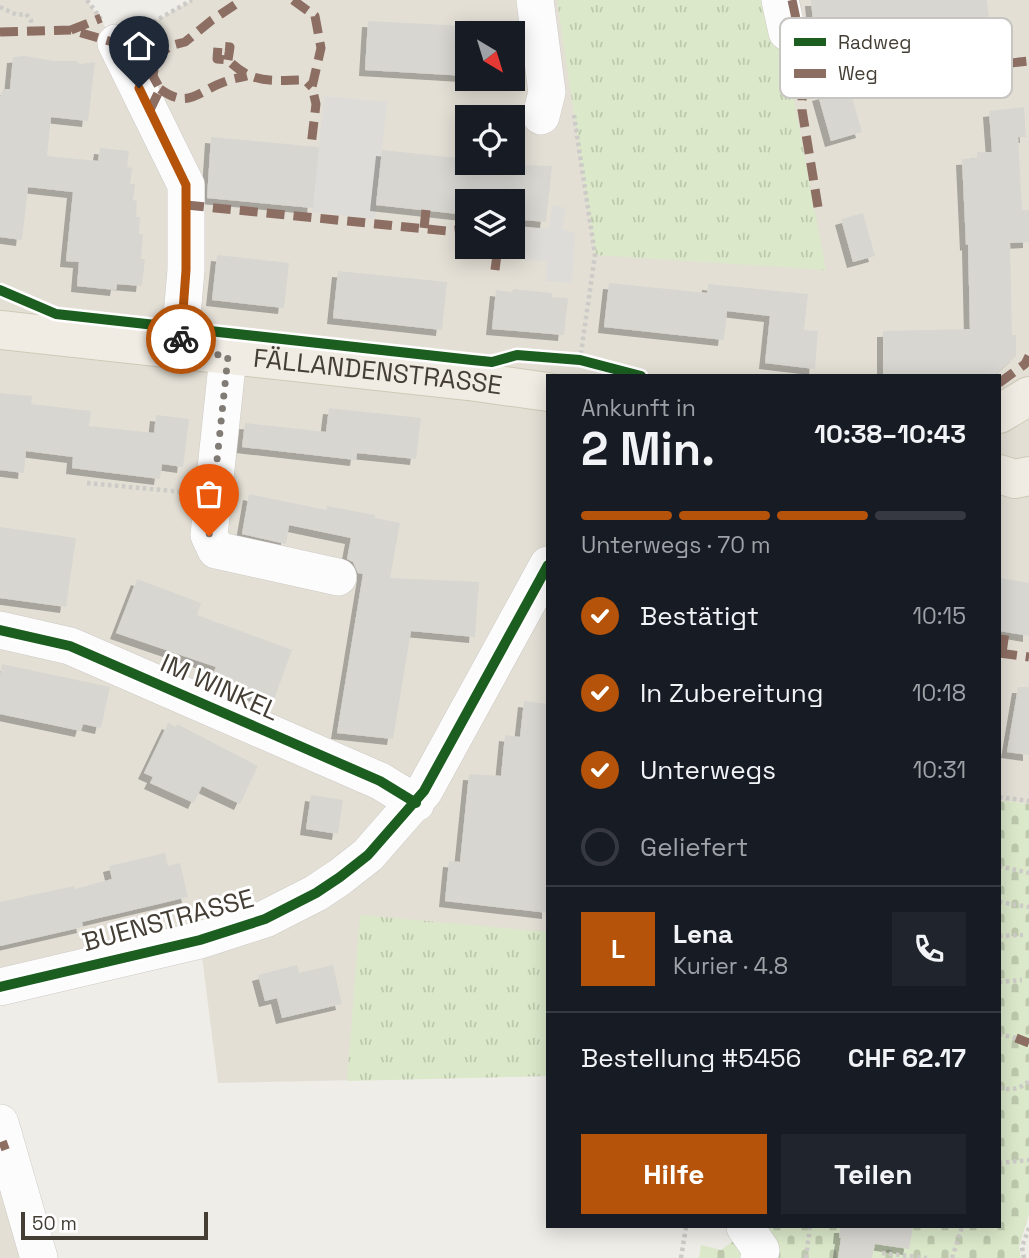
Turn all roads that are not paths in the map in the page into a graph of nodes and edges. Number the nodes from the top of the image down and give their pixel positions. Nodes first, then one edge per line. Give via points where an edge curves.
1 (535, 0) edge
2 (116, 43) road end
3 (557, 112) road end
4 (0, 330) edge
5 (179, 350) junction
6 (228, 356) junction
7 (546, 392) edge
8 (1029, 397) edge
9 (1001, 413) edge
10 (338, 577) dead end
11 (545, 580) edge
12 (0, 630) edge
13 (415, 803) junction
14 (0, 987) edge
15 (0, 1123) edge
16 (746, 1228) edge
17 (39, 1258) edge
18 (759, 1258) edge

1 - 3 street via 547,92
2 - 5 street via 186,185 186,270
4 - 5 main road, FÄLLANDENSTRASSE
5 - 6 main road, FÄLLANDENSTRASSE
6 - 7 main road, FÄLLANDENSTRASSE
6 - 10 street via 209,536 216,550
8 - 9 main road
11 - 13 street, BUENSTRASSE
12 - 13 street, IM WINKEL via 71,646 380,781
13 - 14 street, BUENSTRASSE via 368,855 340,877 265,919 200,940
15 - 17 street
16 - 18 street via 761,1250

